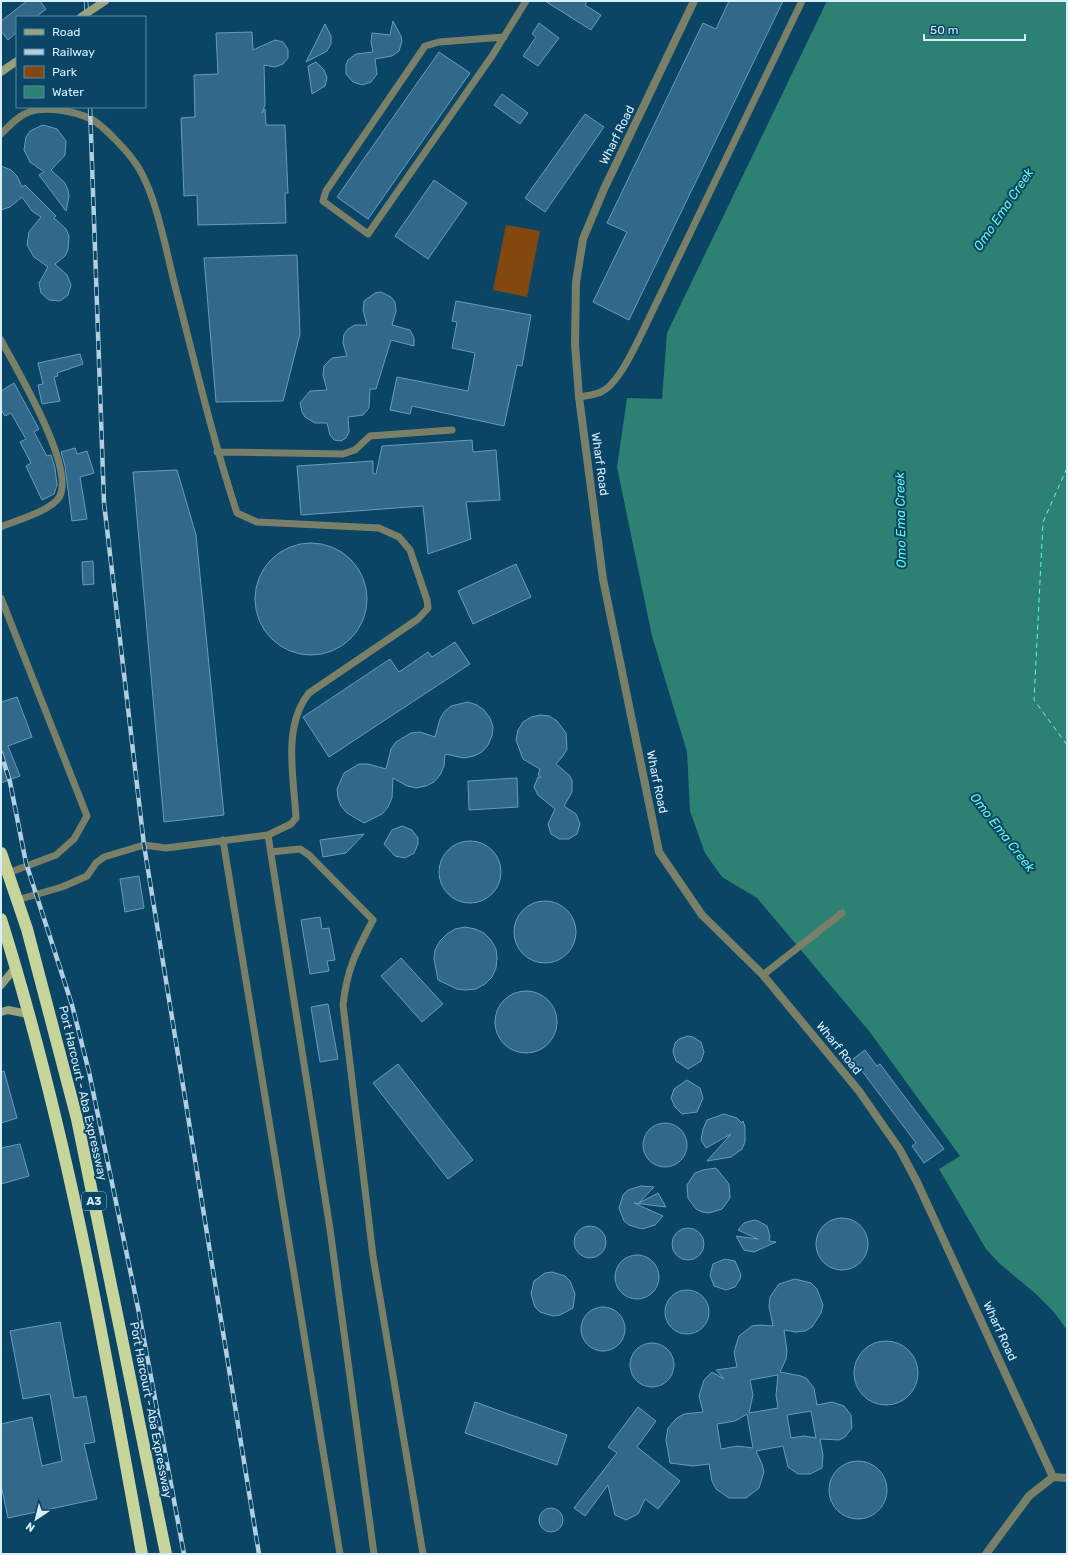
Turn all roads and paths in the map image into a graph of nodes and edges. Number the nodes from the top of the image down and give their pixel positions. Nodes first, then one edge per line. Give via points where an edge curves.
1 (105, 1) edge
2 (526, 1) edge
3 (694, 1) edge
4 (802, 1) edge
5 (82, 16) edge
6 (504, 37) junction
7 (16, 61) edge
8 (1, 72) edge
9 (1, 134) edge
10 (1, 340) edge
11 (579, 397) junction
12 (452, 430) dead end
13 (217, 452) junction
14 (1, 527) edge
15 (1, 598) edge
16 (268, 835) junction
17 (223, 840) junction
18 (271, 852) junction
19 (1, 853) edge
20 (8, 873) junction
21 (17, 900) junction
22 (842, 913) dead end
23 (1, 919) edge
24 (16, 967) junction
25 (763, 974) junction
26 (1, 985) edge
27 (1, 1012) edge
28 (28, 1014) junction
29 (1054, 1476) junction
30 (1067, 1478) edge
31 (142, 1554) edge
32 (166, 1554) edge
33 (340, 1554) edge
34 (374, 1554) edge
35 (423, 1554) edge
36 (986, 1554) edge

1 - 5 street, bridge
2 - 6 lane
3 - 11 street, Wharf Road via 604,189 583,239 576,282 575,344
4 - 11 lane via 624,366 601,392
6 - 6 lane via 368,234 322,201 426,46 439,42
7 - 8 street
9 - 13 lane via 29,112 51,109 90,119 99,124 136,164 148,187
10 - 14 lane via 48,428 63,480 59,498 47,508
11 - 25 street, Wharf Road via 603,579 659,852 702,915
12 - 13 lane via 370,436 355,450 343,454
13 - 16 lane via 237,513 257,522 379,528 398,537 410,550 427,600 428,608 418,619 309,693 300,704 295,718 292,742 296,818 291,824
15 - 20 lane via 87,816 74,838 56,855
16 - 17 lane
16 - 18 lane
17 - 21 lane via 166,848 144,845 104,857 87,876 62,887
17 - 33 lane
18 - 34 lane via 330,1229
18 - 35 lane via 300,849 309,855 373,920 352,960 343,1005 373,1256
19 - 20 highway, Port Harcourt - Aba Expressway / A3
20 - 21 highway, Port Harcourt - Aba Expressway / A3
21 - 32 highway, Port Harcourt - Aba Expressway / A3 via 77,1118
22 - 25 lane
23 - 24 highway, A3
24 - 26 street
24 - 28 highway, A3
25 - 29 street, Wharf Road via 859,1091 900,1150
27 - 28 street via 8,1010
28 - 31 highway, A3 via 50,1090 100,1320
29 - 30 street
29 - 36 street via 1029,1496

